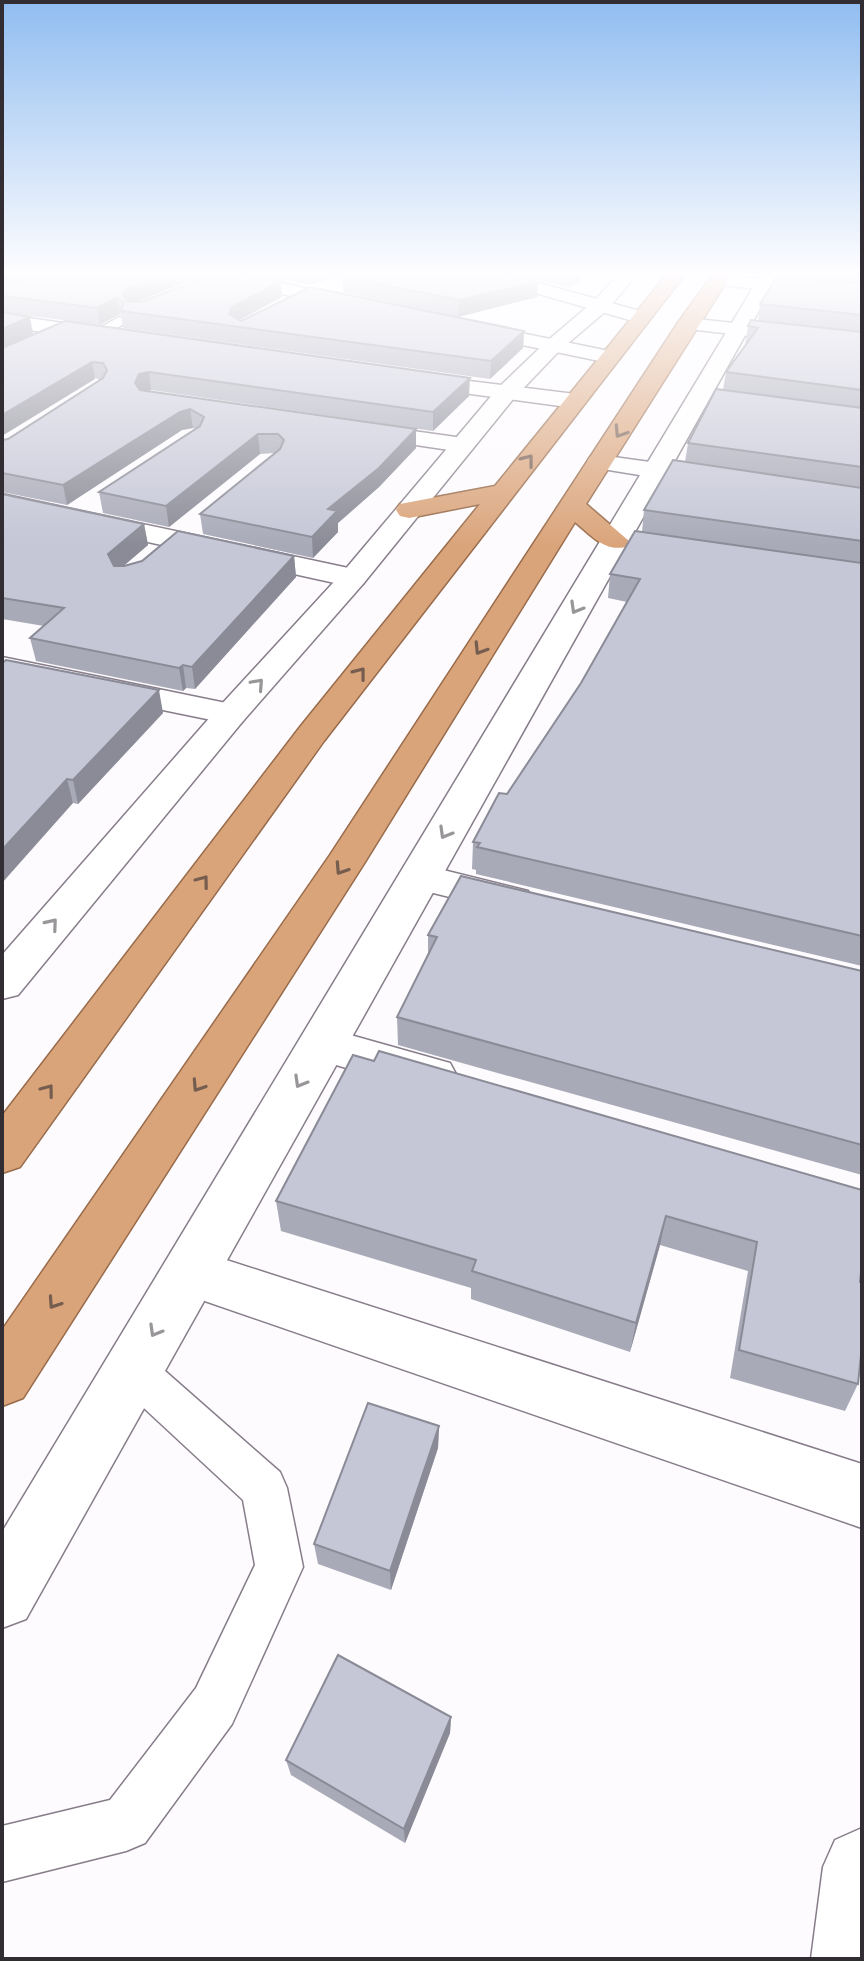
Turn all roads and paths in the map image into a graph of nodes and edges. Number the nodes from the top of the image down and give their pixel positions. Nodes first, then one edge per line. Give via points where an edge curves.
1 (534, 365) edge
2 (603, 365) edge
3 (661, 365) edge
4 (717, 365) edge
5 (396, 377) edge
6 (506, 393) junction
7 (697, 398) junction
8 (575, 401) junction
9 (728, 403) edge
10 (339, 427) edge
11 (463, 445) junction
12 (599, 462) junction
13 (656, 470) junction
14 (730, 481) edge
15 (504, 492) junction
16 (2, 502) edge
17 (97, 502) edge
18 (409, 510) junction
19 (73, 517) junction
20 (198, 520) dead end
21 (562, 521) junction
22 (174, 539) junction
23 (631, 543) junction
24 (151, 559) edge
25 (353, 578) junction
26 (2, 667) edge
27 (231, 714) junction
28 (419, 877) junction
29 (556, 911) edge
30 (2, 984) edge
31 (322, 1044) junction
32 (472, 1087) edge
33 (2, 1153) edge
34 (189, 1272) junction
35 (133, 1370) junction
36 (2, 1379) edge
37 (862, 1496) edge
38 (2, 1595) edge
39 (2, 1854) edge
40 (862, 1867) edge
41 (851, 1959) edge

1 - 6 street
2 - 8 highway
3 -> 12 highway
4 - 7 street
5 - 6 street
6 - 8 street
6 - 11 street
7 - 9 street
7 - 13 street
15 -> 8 highway
10 - 11 street
11 - 18 street
12 - 13 street
12 - 21 highway
13 - 14 street
13 - 23 street
15 - 18 highway
33 -> 15 highway via 312,734
16 - 19 street
17 - 19 street
18 - 25 street
19 - 22 street
20 - 22 street
21 - 23 highway
21 -> 36 highway via 255,1000
22 - 24 street
22 - 25 street
23 -> 28 street
27 -> 25 street
26 - 27 street
30 -> 27 street
28 - 29 street
28 - 31 street
31 - 32 street
31 -> 34 street
34 -> 35 street
34 - 37 street
35 - 38 street
35 - 39 lane via 264,1488 279,1567 214,1706 126,1824
40 - 41 street

